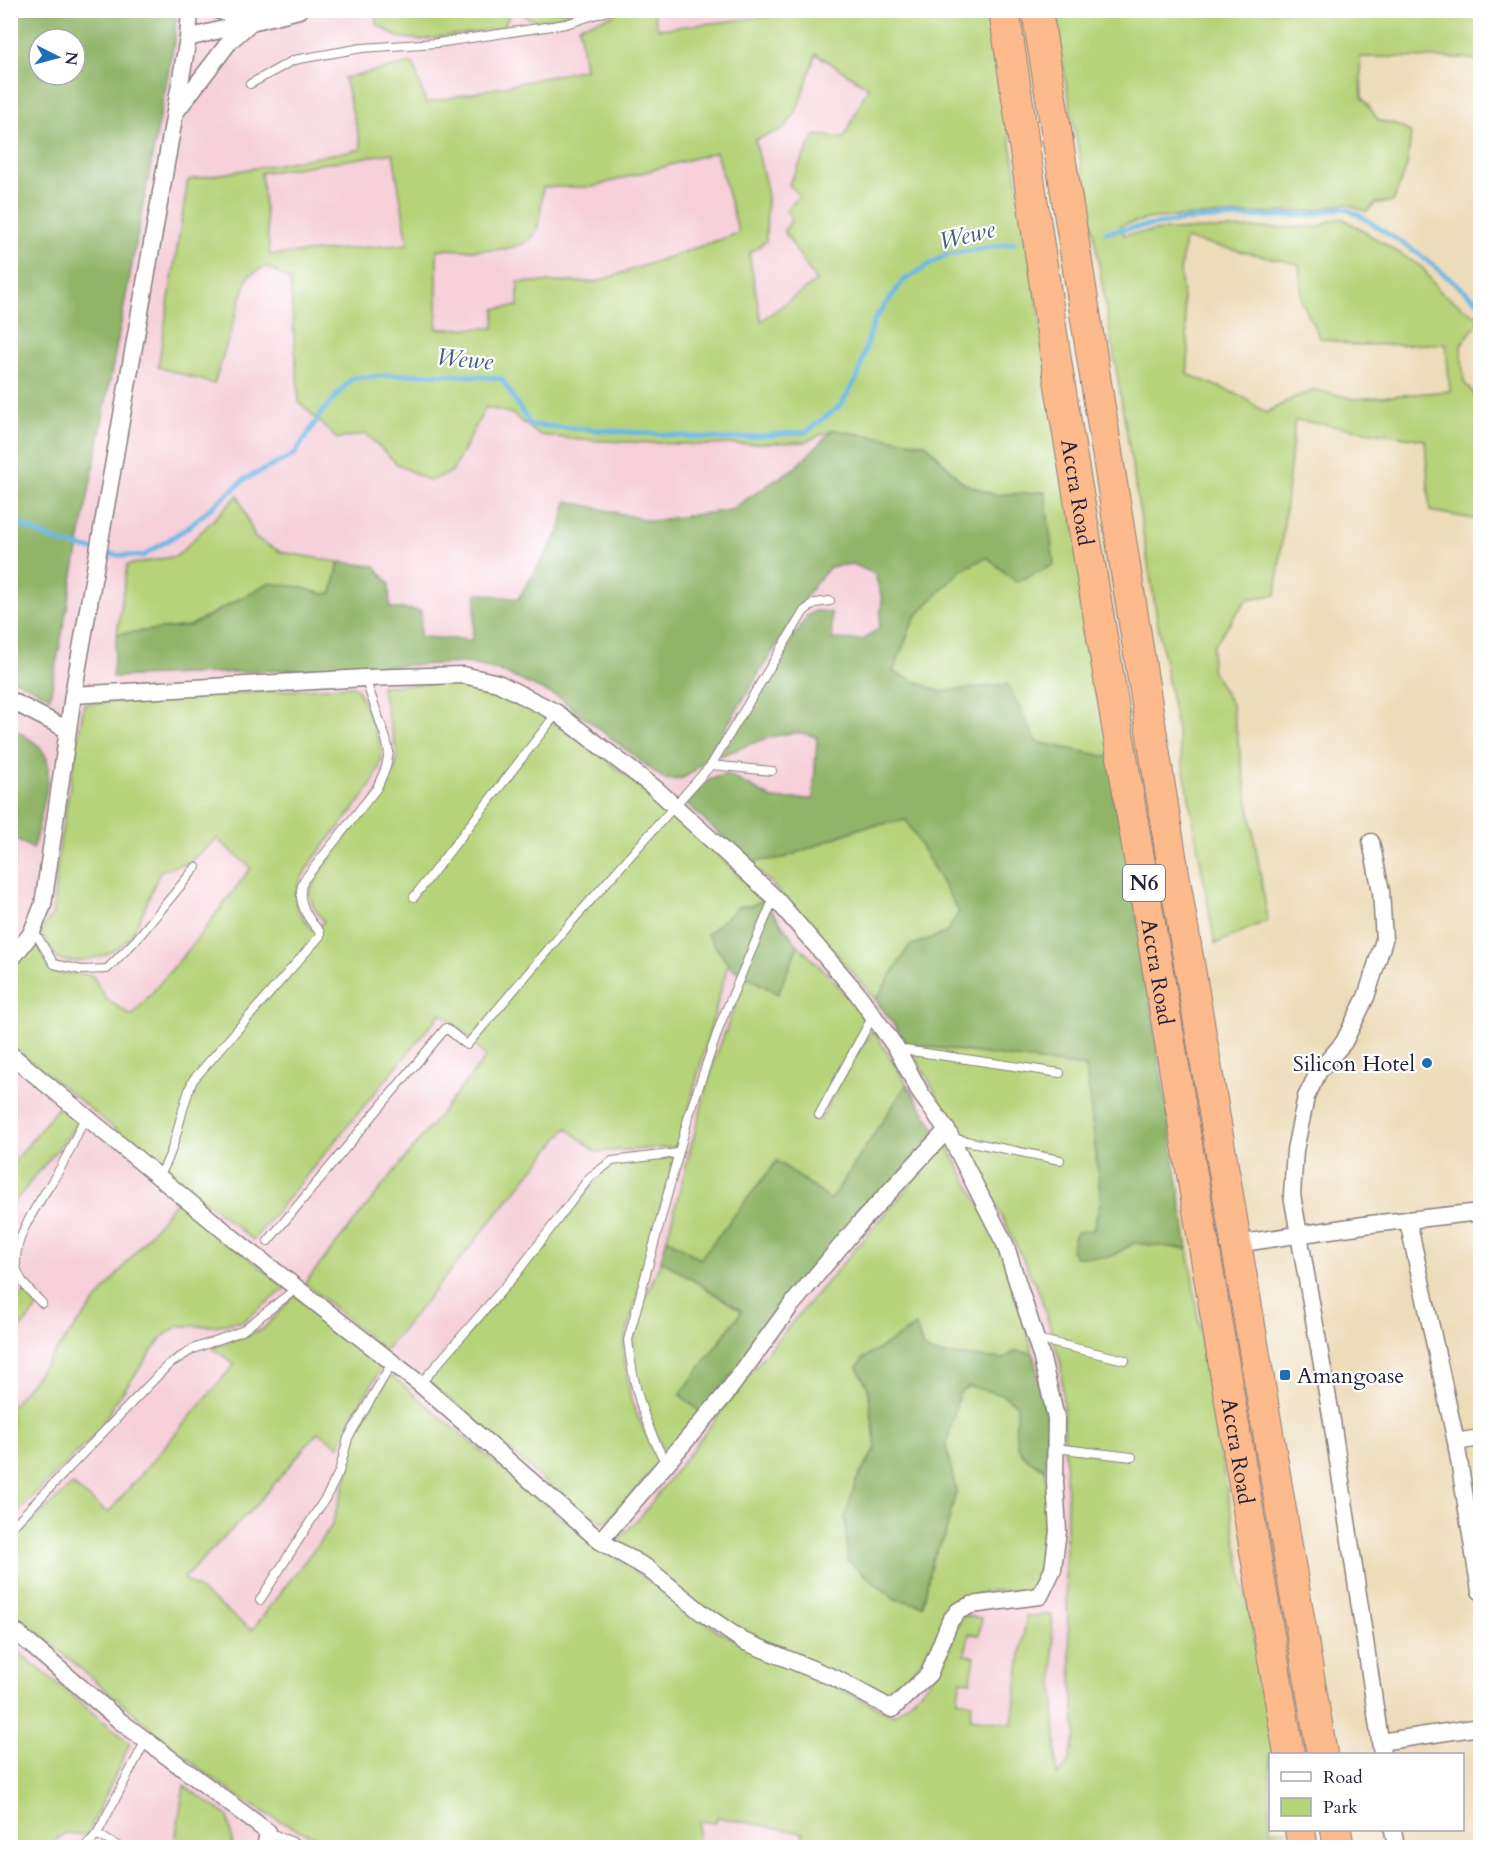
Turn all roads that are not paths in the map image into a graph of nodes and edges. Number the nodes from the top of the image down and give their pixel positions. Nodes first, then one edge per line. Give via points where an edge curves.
1 (190, 10) edge
2 (218, 10) edge
3 (299, 10) edge
4 (610, 10) edge
5 (1004, 10) edge
6 (1038, 10) edge
7 (1044, 10) edge
8 (250, 23) junction
9 (188, 38) junction
10 (1043, 44) junction
11 (250, 84) dead end
12 (175, 115) junction
13 (830, 601) dead end
14 (365, 678) junction
15 (73, 695) junction
16 (10, 700) edge
17 (556, 713) junction
18 (68, 730) junction
19 (711, 765) junction
20 (772, 771) dead end
21 (674, 804) junction
22 (1371, 842) dead end
23 (196, 867) dead end
24 (414, 897) dead end
25 (775, 898) junction
26 (33, 929) junction
27 (10, 962) edge
28 (873, 1016) junction
29 (897, 1049) junction
30 (10, 1054) edge
31 (1060, 1073) dead end
32 (86, 1115) junction
33 (819, 1115) dead end
34 (949, 1134) junction
35 (678, 1153) junction
36 (1060, 1160) dead end
37 (159, 1176) junction
38 (1480, 1212) edge
39 (1408, 1221) junction
40 (1301, 1236) junction
41 (268, 1241) dead end
42 (1238, 1244) junction
43 (1206, 1249) junction
44 (297, 1288) junction
45 (42, 1303) dead end
46 (1036, 1339) junction
47 (1125, 1360) dead end
48 (392, 1363) junction
49 (420, 1384) junction
50 (1480, 1438) edge
51 (1456, 1442) junction
52 (1055, 1448) junction
53 (1132, 1457) dead end
54 (666, 1464) junction
55 (10, 1529) edge
56 (600, 1541) junction
57 (1480, 1591) edge
58 (260, 1600) dead end
59 (10, 1627) edge
60 (1480, 1727) edge
61 (146, 1740) junction
62 (1381, 1748) edge
63 (1289, 1753) edge
64 (1322, 1753) edge
65 (1300, 1831) edge
66 (1336, 1831) edge
67 (1393, 1831) edge
68 (97, 1834) junction
69 (267, 1840) edge
70 (84, 1848) edge
71 (121, 1848) edge
72 (307, 1848) edge
73 (1303, 1848) edge
74 (1339, 1848) edge
75 (1396, 1848) edge

1 - 9 street
2 - 8 street
3 - 8 street
4 - 11 lane via 566,24 294,60
5 - 43 highway, Accra Road / N6 via 1059,380
6 - 10 highway, Accra Road / N6
7 - 10 highway
8 - 9 street
8 - 12 street via 230,41
9 - 12 street
10 - 42 highway, Accra Road / N6 via 1171,856
12 - 15 street
13 - 19 lane via 815,603 804,611
14 - 15 street
14 - 17 street via 463,675 498,683
14 - 37 lane via 389,752 377,789 299,890 304,910 320,936 193,1080
15 - 18 street
16 - 18 street
17 - 21 street
17 - 24 lane
18 - 26 street via 43,905
19 - 20 lane
19 - 21 lane
21 - 25 street
21 - 41 lane via 467,1045 446,1028
22 - 40 street via 1381,891 1384,940 1362,1006 1344,1042 1319,1071 1306,1097 1295,1149 1292,1195
23 - 26 lane via 107,969 54,964
25 - 28 street
25 - 35 lane via 721,1022
26 - 27 street
28 - 29 street
28 - 33 lane
29 - 31 lane
29 - 34 street via 921,1094
30 - 32 street
32 - 37 street
32 - 45 lane via 29,1220 17,1253 16,1267 24,1285
34 - 36 lane
34 - 46 street via 1005,1244
34 - 54 street via 860,1223
35 - 49 lane via 612,1161 590,1177 516,1274
35 - 54 lane via 628,1340 632,1377 646,1425
37 - 44 street
38 - 39 street
39 - 40 street
39 - 51 street
40 - 42 street
40 - 62 street
42 - 43 street
42 - 64 highway, Accra Road / N6
43 - 63 highway, Accra Road / N6
44 - 48 street
44 - 55 lane via 242,1331 193,1349 168,1365
46 - 47 lane
46 - 52 street via 1056,1418
48 - 49 street
48 - 58 lane via 348,1438 328,1494
49 - 56 street
50 - 51 street
51 - 57 street
52 - 53 lane
52 - 56 street via 1058,1530 1053,1569 1040,1596 971,1605 958,1611 928,1674 892,1709 837,1679 743,1641 647,1568
54 - 56 street
59 - 61 street
60 - 62 street
61 - 68 lane
61 - 69 street
65 - 73 highway
66 - 74 highway
67 - 75 street
68 - 70 lane
68 - 71 lane
69 - 72 lane

